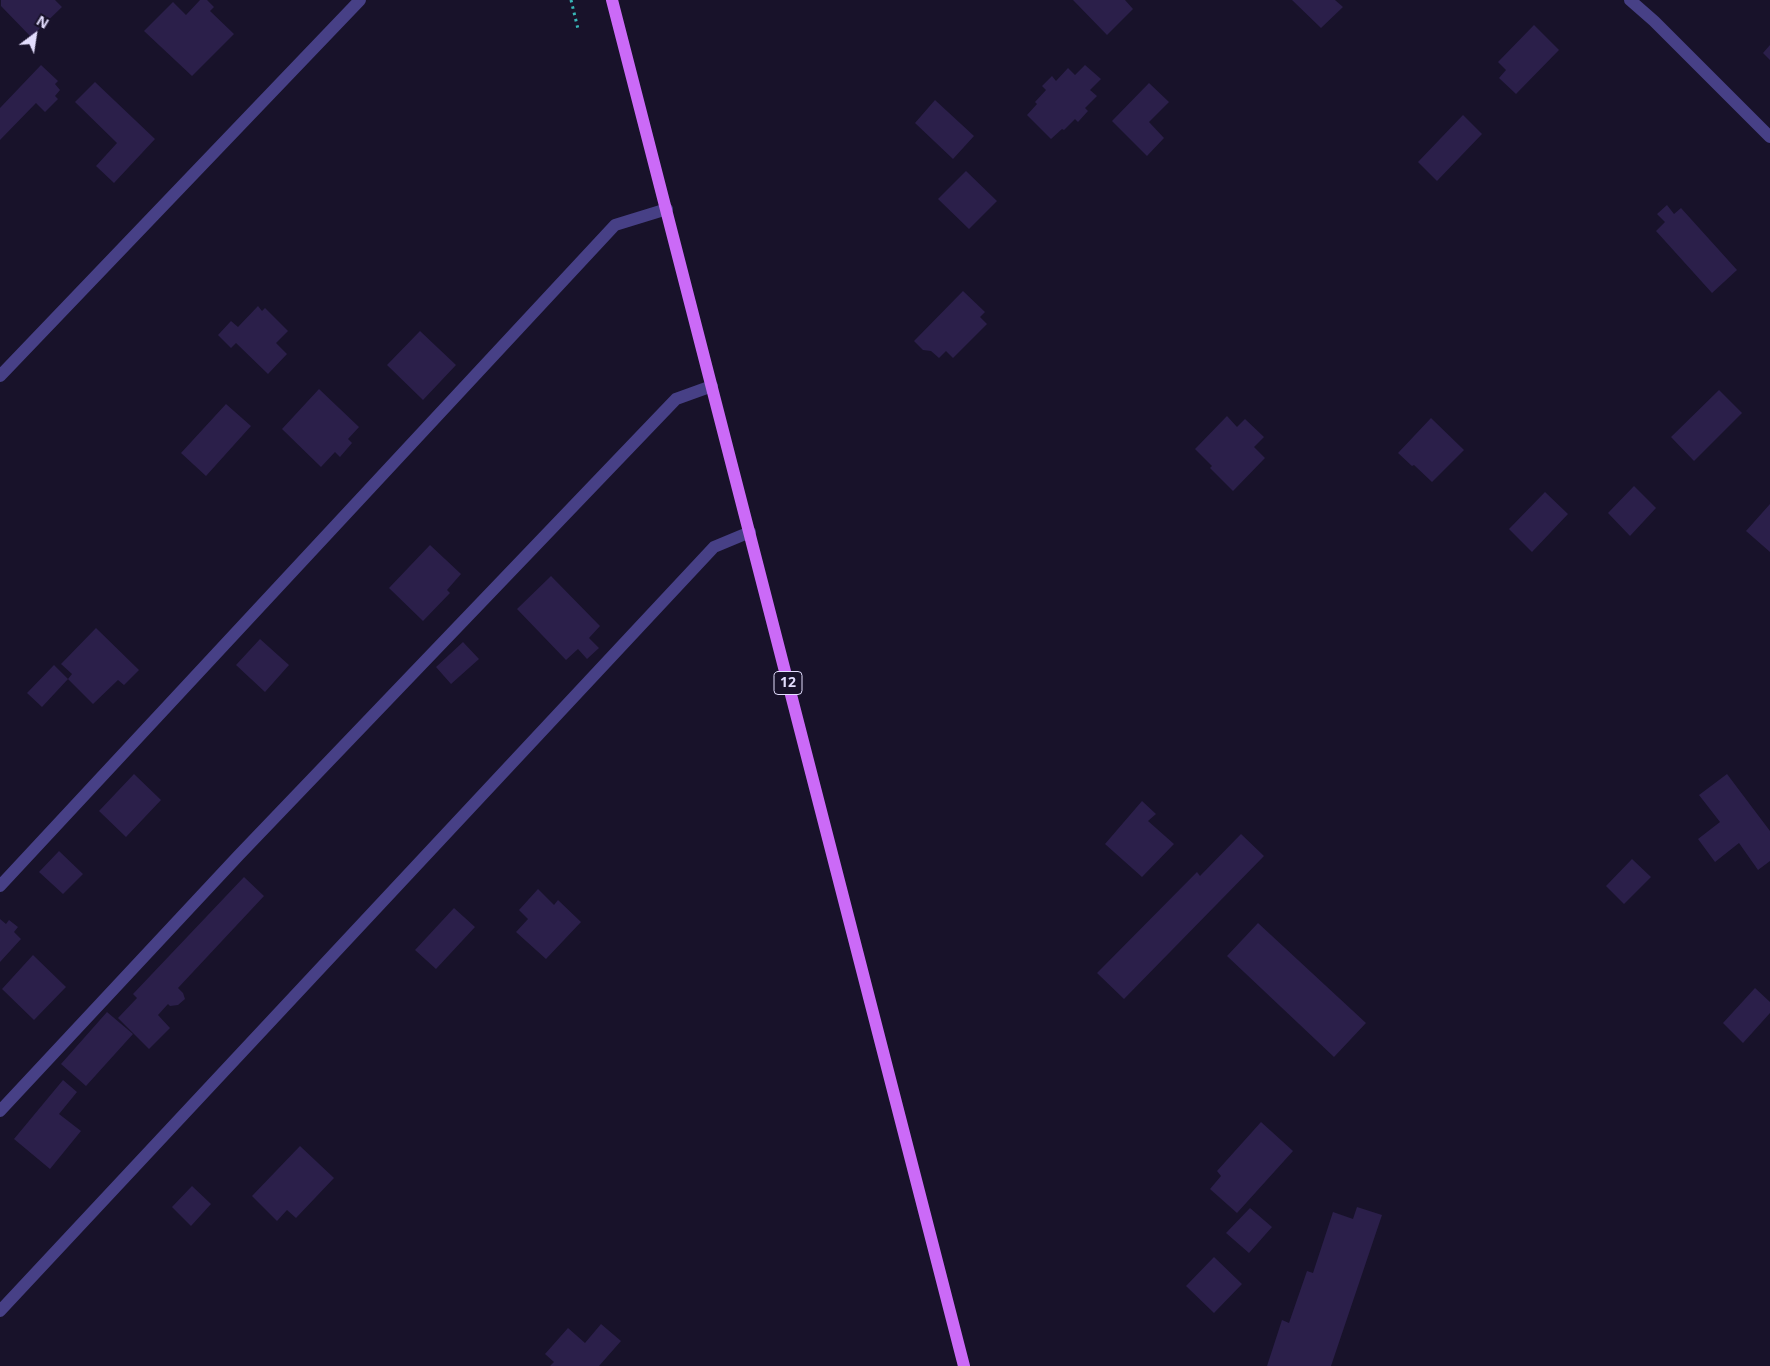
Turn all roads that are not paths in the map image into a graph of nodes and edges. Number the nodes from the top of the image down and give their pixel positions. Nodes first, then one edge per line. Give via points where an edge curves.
1 (360, 0) edge
2 (612, 0) edge
3 (1630, 0) edge
4 (1770, 137) edge
5 (667, 209) junction
6 (0, 376) edge
7 (712, 386) junction
8 (750, 532) junction
9 (0, 886) edge
10 (0, 1111) edge
11 (0, 1311) edge
12 (964, 1366) edge

1 - 6 street
2 - 5 main road, 12
3 - 4 street
5 - 7 main road, 12
5 - 9 street via 615,225
7 - 8 main road, 12
7 - 10 street via 676,399 239,855
8 - 11 street via 714,547
8 - 12 main road, 12

